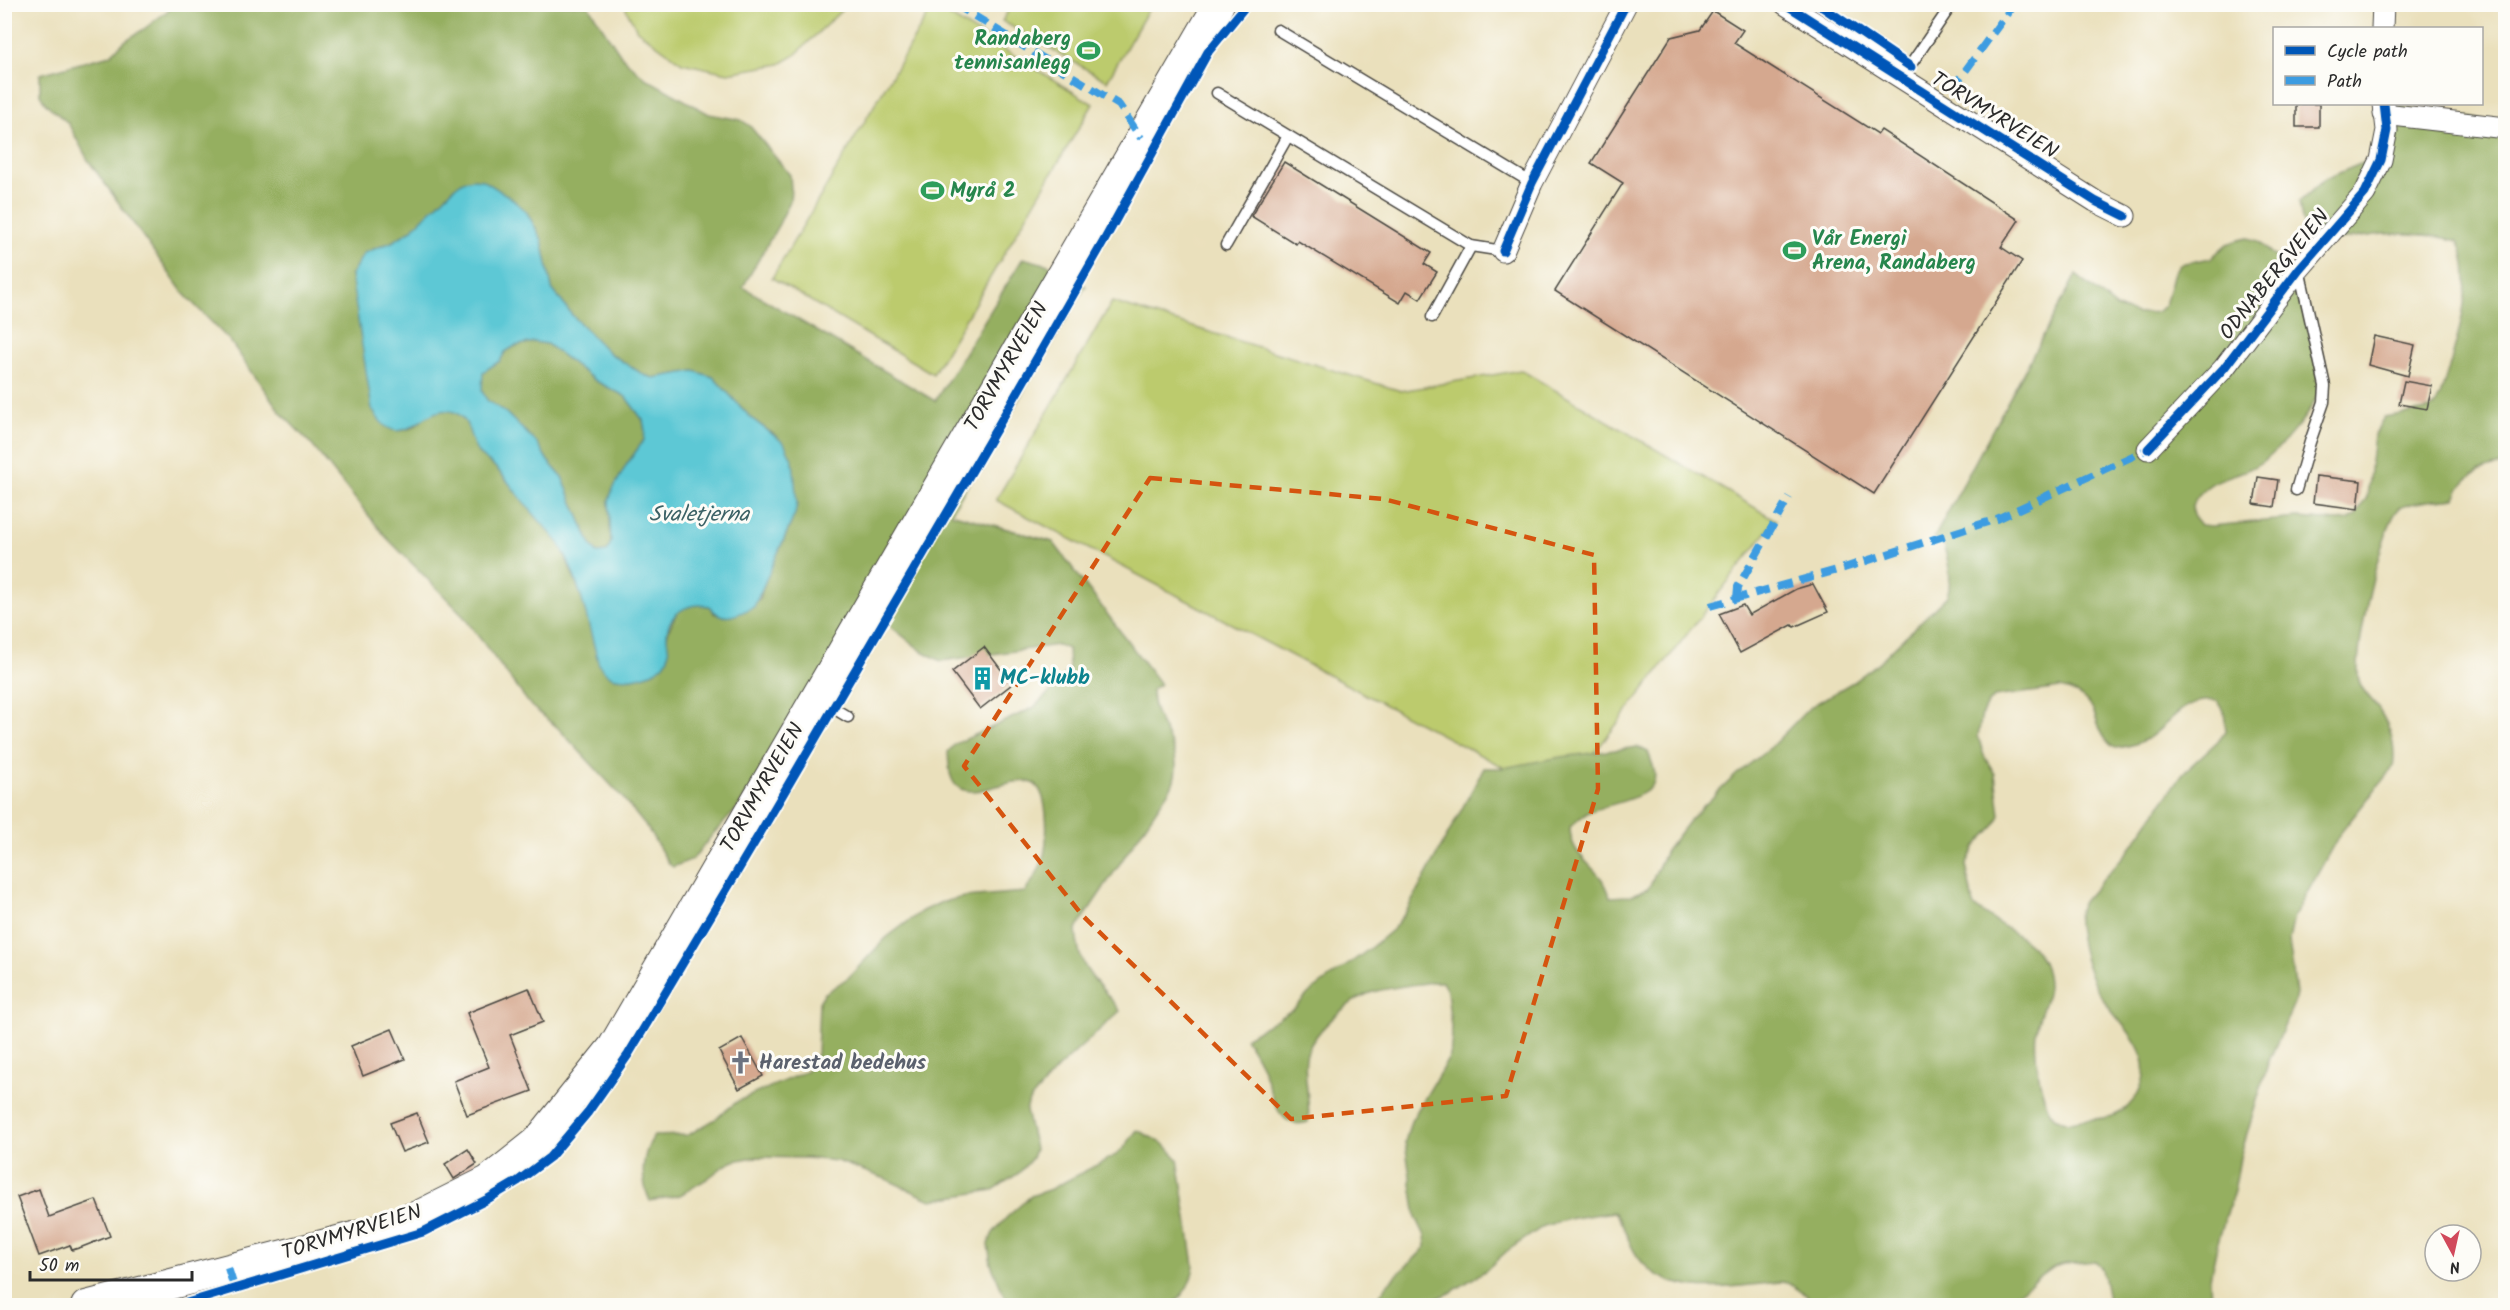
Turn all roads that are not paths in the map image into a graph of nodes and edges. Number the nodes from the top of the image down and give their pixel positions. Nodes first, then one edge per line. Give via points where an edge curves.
1 (1219, 4) edge
2 (1626, 4) edge
3 (1785, 4) edge
4 (1952, 4) edge
5 (2383, 4) edge
6 (2382, 27) edge
7 (1278, 30) dead end
8 (1901, 79) junction
9 (1217, 93) dead end
10 (2384, 109) edge
11 (2505, 128) edge
12 (1288, 136) junction
13 (1532, 183) junction
14 (2125, 216) dead end
15 (1226, 245) dead end
16 (1471, 246) junction
17 (1503, 251) joint
18 (2299, 269) junction
19 (1432, 317) dead end
20 (2148, 449) dead end
21 (2296, 490) dead end
22 (816, 697) junction
23 (848, 717) dead end
24 (86, 1305) edge

1 - 22 main road, TORVMYRVEIEN
2 - 13 street
3 - 8 street, TORVMYRVEIEN
4 - 8 lane
5 - 6 street
7 - 13 lane
8 - 14 street, TORVMYRVEIEN
9 - 12 lane
10 - 11 street, ODNABERGVEIEN
10 - 18 street, ODNABERGVEIEN via 2387,130 2381,160 2365,193
12 - 15 lane
12 - 16 lane
13 - 17 street
16 - 17 lane
16 - 19 lane
18 - 20 street, ODNABERGVEIEN via 2224,368
18 - 21 lane via 2325,386 2324,402
22 - 23 lane
22 - 24 main road, TORVMYRVEIEN via 613,1047 537,1142 488,1181 420,1215 365,1234

